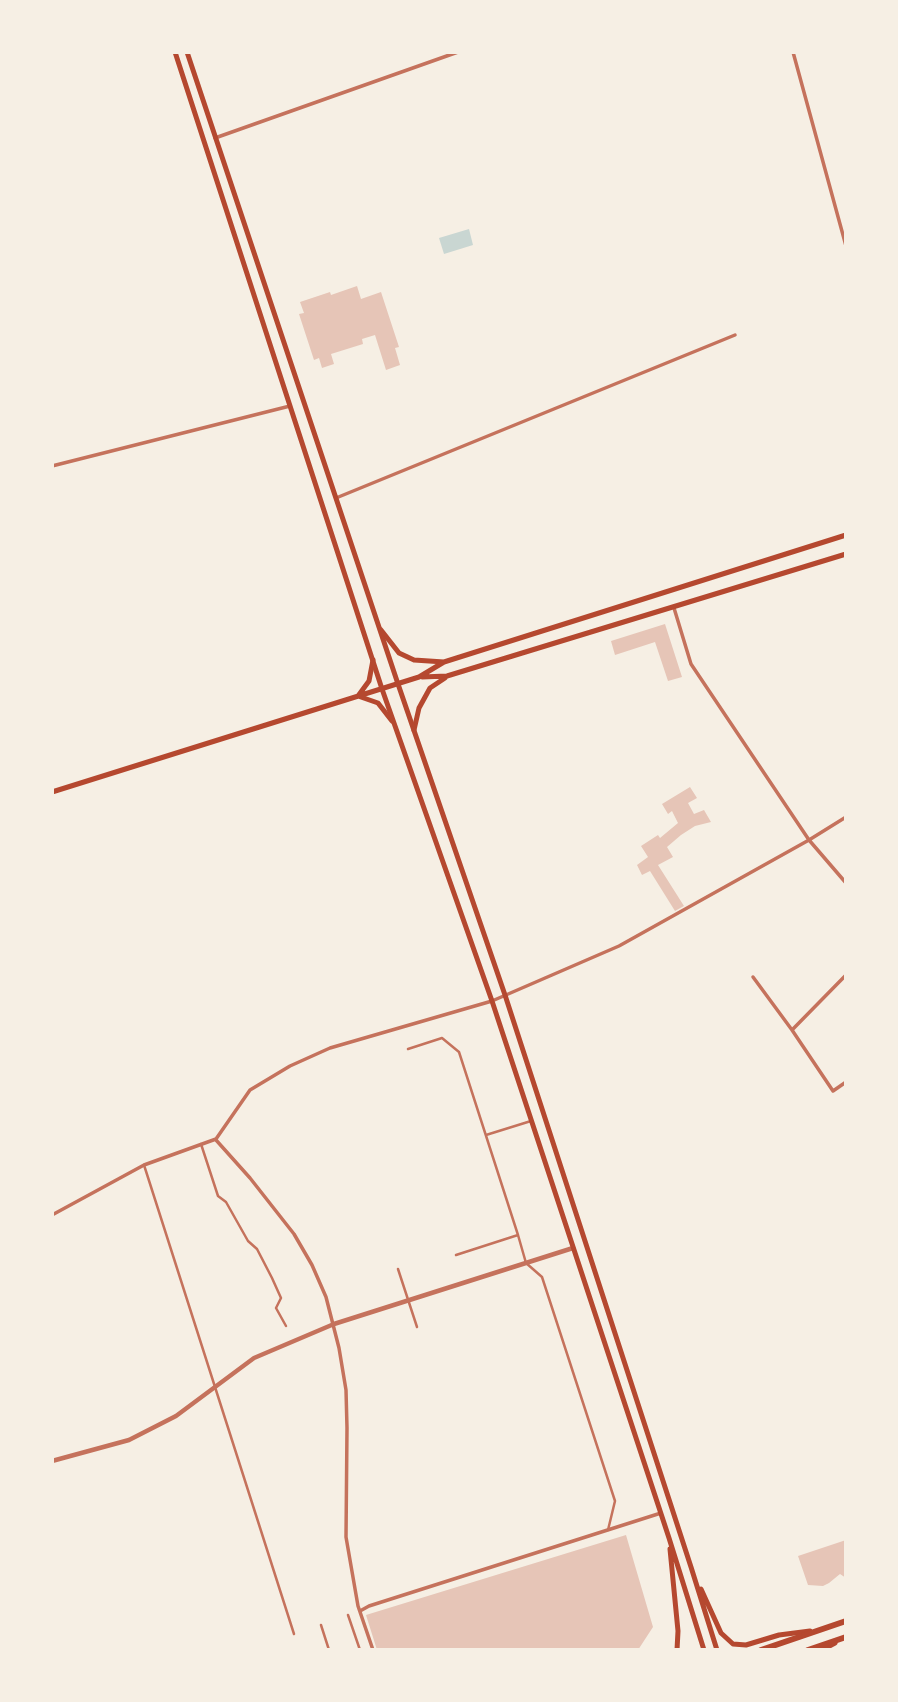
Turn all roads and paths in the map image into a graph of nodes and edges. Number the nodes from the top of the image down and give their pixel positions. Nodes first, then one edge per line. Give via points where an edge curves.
1 (175, 52) edge
2 (187, 52) edge
3 (458, 52) edge
4 (793, 52) edge
5 (215, 138) junction
6 (845, 246) edge
7 (736, 335) dead end
8 (290, 406) junction
9 (52, 466) edge
10 (336, 498) junction
11 (845, 536) edge
12 (845, 554) edge
13 (674, 608) junction
14 (381, 630) junction
15 (373, 660) junction
16 (444, 663) junction
17 (447, 676) junction
18 (419, 677) junction
19 (398, 684) junction
20 (382, 689) junction
21 (358, 696) junction
22 (394, 724) junction
23 (414, 730) junction
24 (52, 792) edge
25 (845, 817) edge
26 (809, 840) junction
27 (845, 883) edge
28 (845, 975) edge
29 (753, 976) dead end
30 (505, 995) junction
31 (492, 1001) junction
32 (792, 1030) junction
33 (408, 1049) dead end
34 (845, 1082) edge
35 (531, 1121) junction
36 (486, 1135) junction
37 (216, 1139) junction
38 (201, 1144) junction
39 (144, 1165) junction
40 (52, 1215) edge
41 (518, 1235) junction
42 (573, 1248) junction
43 (456, 1255) dead end
44 (526, 1263) junction
45 (397, 1269) dead end
46 (408, 1300) junction
47 (334, 1324) junction
48 (286, 1326) dead end
49 (417, 1327) dead end
50 (215, 1387) junction
51 (52, 1461) edge
52 (661, 1513) junction
53 (608, 1530) junction
54 (669, 1538) junction
55 (693, 1573) junction
56 (360, 1611) junction
57 (348, 1615) dead end
58 (845, 1621) edge
59 (321, 1625) dead end
60 (820, 1629) junction
61 (294, 1634) dead end
62 (845, 1638) edge
63 (829, 1643) junction
64 (329, 1650) edge
65 (360, 1650) edge
66 (373, 1650) edge
67 (677, 1650) edge
68 (704, 1650) edge
69 (717, 1650) edge
70 (761, 1650) edge
71 (808, 1650) edge
72 (822, 1650) edge

1 - 8 main road
2 - 5 main road
3 - 5 street
4 - 6 street
5 - 10 main road
7 - 10 street
8 - 9 street
8 - 15 main road
10 - 14 main road
11 - 16 main road
12 - 13 main road
13 - 17 main road
13 - 26 street via 691,664
14 - 16 main road via 399,653 414,660
14 - 19 main road
15 - 20 main road
15 - 21 main road via 369,681
16 - 18 main road
17 - 18 main road
17 - 23 main road via 430,688
18 - 19 main road
19 - 20 main road
19 - 23 main road
20 - 21 main road
20 - 22 main road
21 - 22 main road via 378,703
21 - 24 main road
22 - 31 main road
23 - 30 main road
25 - 26 street
26 - 27 street
26 - 30 street via 619,946
28 - 32 street
29 - 32 street
30 - 31 street
30 - 55 main road
31 - 35 main road
31 - 37 street via 330,1048 290,1066 250,1090
32 - 34 street via 833,1091
33 - 36 street via 442,1038 459,1052
35 - 36 street
35 - 42 main road
36 - 41 street
37 - 38 street
37 - 47 street via 294,1234 315,1272
38 - 39 street
38 - 48 street via 218,1196 272,1278 281,1298 276,1308
39 - 40 street
39 - 50 street
41 - 43 street
41 - 44 street
42 - 44 street
42 - 52 main road
44 - 46 street
44 - 53 street via 542,1277 615,1501
45 - 46 street
46 - 47 street
46 - 49 street
47 - 50 street via 254,1358
47 - 56 street via 346,1390 346,1537
50 - 51 street via 176,1416 129,1440
50 - 61 street
52 - 53 street
52 - 54 main road
53 - 56 street
54 - 67 main road
54 - 68 main road
55 - 60 main road via 721,1633 733,1644 746,1646
55 - 69 main road
56 - 66 street
57 - 65 street
58 - 60 highway
59 - 64 street
60 - 63 highway
60 - 70 highway
62 - 63 highway
62 - 72 main road
63 - 71 highway

